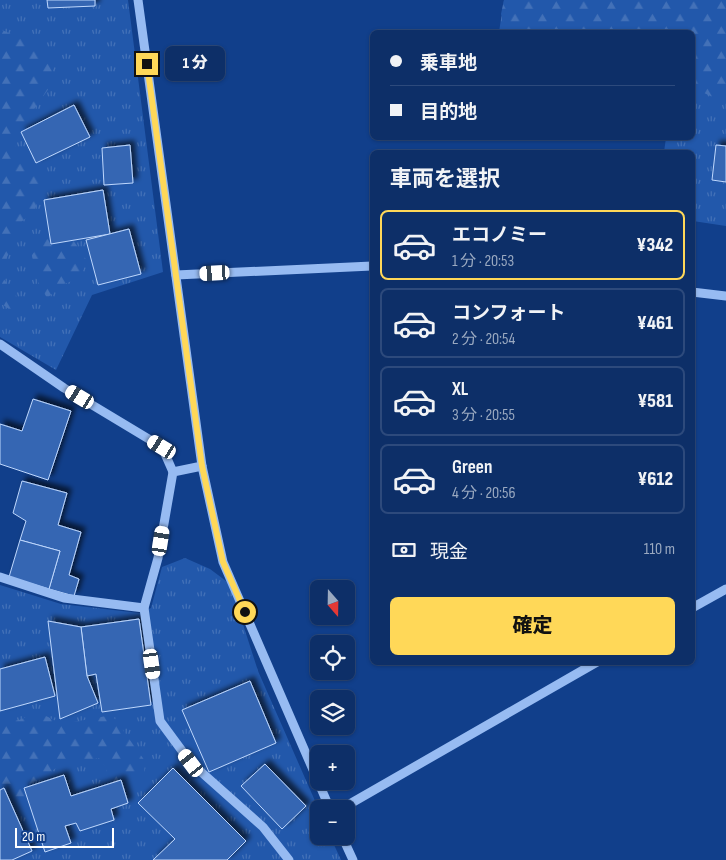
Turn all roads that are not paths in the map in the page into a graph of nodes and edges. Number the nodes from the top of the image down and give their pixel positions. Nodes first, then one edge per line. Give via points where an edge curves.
1 (138, 0) edge
2 (370, 266) edge
3 (176, 275) junction
4 (695, 292) edge
5 (726, 296) edge
6 (0, 344) edge
7 (202, 466) junction
8 (173, 472) junction
9 (0, 577) edge
10 (726, 589) edge
11 (695, 606) edge
12 (144, 608) junction
13 (592, 665) edge
14 (326, 800) edge
15 (355, 802) edge
16 (346, 845) edge
17 (289, 860) edge
18 (353, 860) edge

1 - 3 street
2 - 3 street
3 - 7 street
4 - 5 street
6 - 8 street via 64,388 162,447
7 - 8 street
7 - 14 street via 223,562
8 - 12 street via 158,558
9 - 12 street via 64,598
10 - 11 street
12 - 17 street via 160,721 191,763 263,827
13 - 15 street
16 - 18 street

